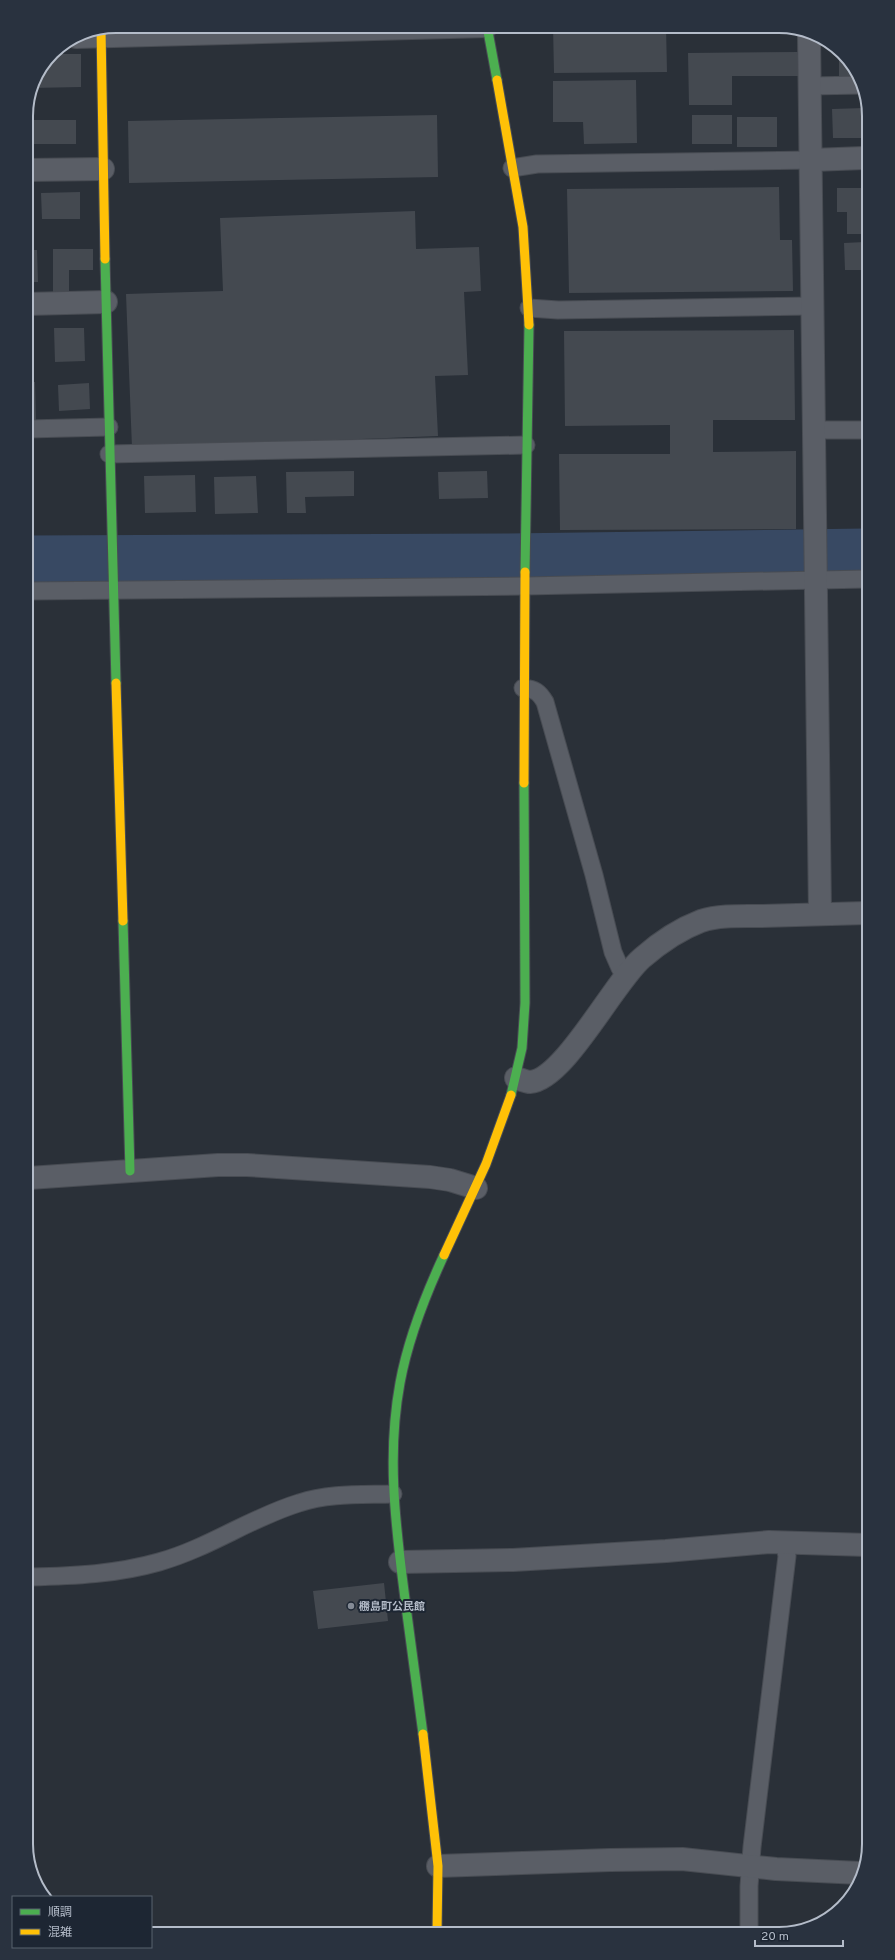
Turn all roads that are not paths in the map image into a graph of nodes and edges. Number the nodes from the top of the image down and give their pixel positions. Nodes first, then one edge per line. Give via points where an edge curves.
1 (488, 33) edge
2 (101, 35) edge
3 (809, 38) edge
4 (856, 85) edge
5 (809, 86) junction
6 (862, 158) edge
7 (812, 160) junction
8 (512, 168) junction
9 (103, 169) junction
10 (33, 170) edge
11 (106, 302) junction
12 (33, 304) edge
13 (812, 306) junction
14 (529, 308) junction
15 (109, 427) junction
16 (33, 429) edge
17 (813, 430) junction
18 (862, 430) edge
19 (526, 444) junction
20 (109, 454) junction
21 (816, 573) junction
22 (862, 579) edge
23 (525, 582) junction
24 (113, 585) junction
25 (33, 591) edge
26 (523, 688) junction
27 (862, 913) edge
28 (820, 914) junction
29 (627, 974) junction
30 (516, 1078) junction
31 (130, 1171) junction
32 (33, 1178) edge
33 (476, 1188) junction
34 (392, 1494) junction
35 (784, 1542) junction
36 (862, 1545) edge
37 (400, 1562) junction
38 (33, 1577) edge
39 (438, 1866) junction
40 (750, 1866) junction
41 (857, 1874) edge
42 (437, 1927) edge
43 (749, 1927) edge

1 - 8 street
2 - 9 street
3 - 5 street
4 - 5 lane
5 - 7 street
6 - 7 street
7 - 8 lane via 536,164
7 - 13 street
8 - 14 street via 523,227
9 - 10 street
9 - 11 street
11 - 12 street
11 - 15 street
13 - 14 lane via 558,310
13 - 17 street
14 - 19 street
15 - 16 lane
15 - 20 street
17 - 18 lane
17 - 21 street
19 - 20 lane
19 - 23 street
20 - 24 street
21 - 22 lane
21 - 23 lane
21 - 28 street
23 - 24 lane
23 - 26 street
24 - 25 lane
24 - 31 street
26 - 29 lane via 534,689 545,702 613,952 620,968
26 - 30 street via 525,996 522,1054
27 - 28 street
28 - 29 street via 725,917 701,921 664,941 641,958
29 - 30 street via 579,1042 553,1070 542,1078 530,1082
30 - 33 street
31 - 32 street
31 - 33 street via 246,1165 430,1177
33 - 34 street via 435,1276 410,1341 403,1367 392,1436
34 - 37 street
34 - 38 lane via 332,1496 300,1502 276,1510 191,1551 131,1569 74,1576
35 - 36 street
35 - 37 street via 513,1560
35 - 40 lane via 787,1556
37 - 39 street
39 - 40 street via 643,1859 682,1859
39 - 42 street
40 - 41 street
40 - 43 lane

